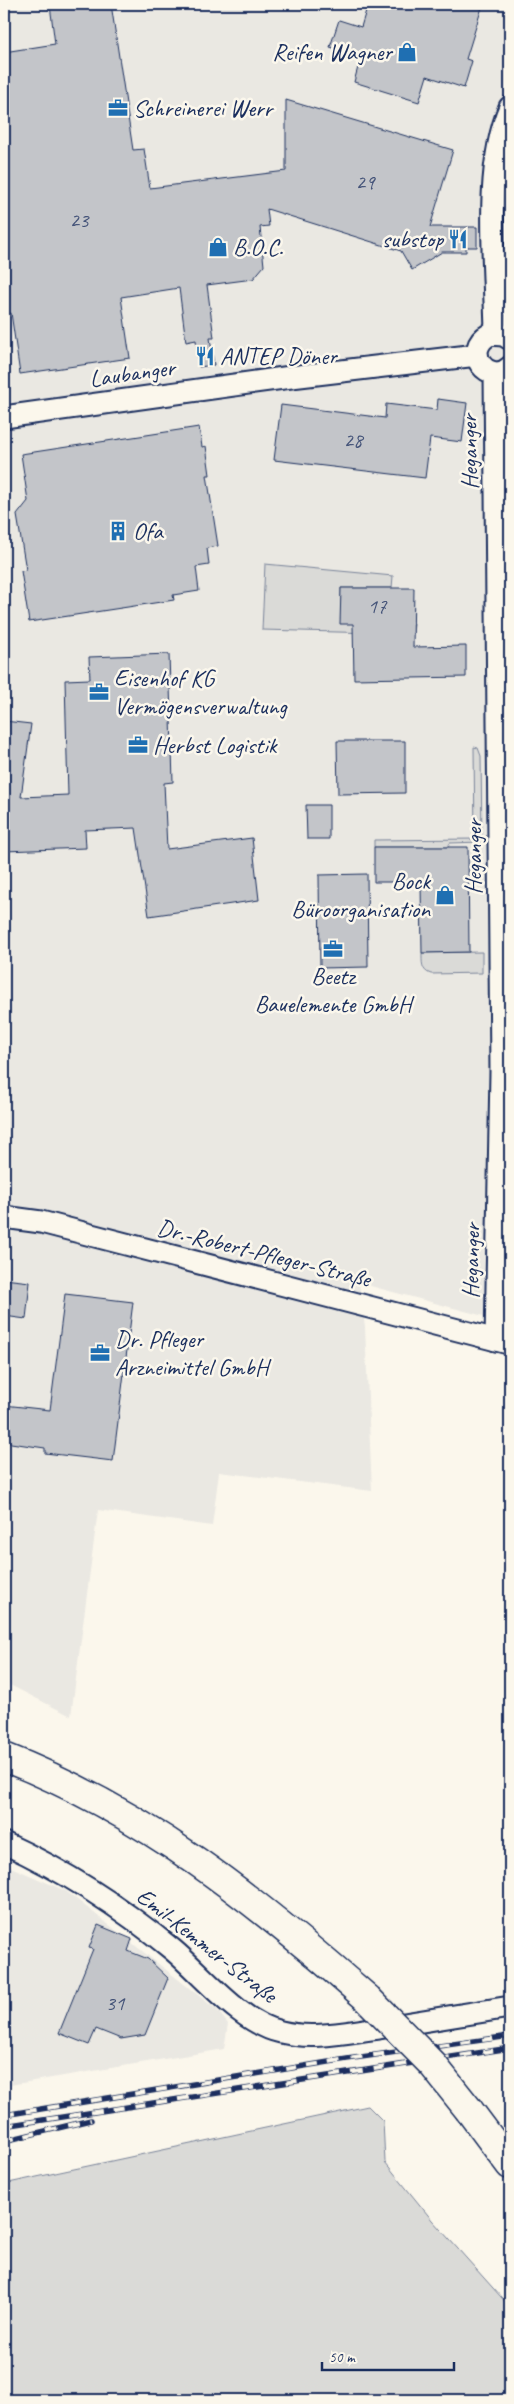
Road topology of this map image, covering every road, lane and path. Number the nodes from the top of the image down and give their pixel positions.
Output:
1 (510, 107) edge
2 (503, 336) edge
3 (477, 355) junction
4 (502, 370) edge
5 (4, 417) edge
6 (4, 1216) edge
7 (503, 1342) edge
8 (4, 1757) edge
9 (4, 1842) edge
10 (510, 2006) edge
11 (510, 2165) edge

1 - 2 street
2 - 3 street
3 - 4 street
3 - 5 street, Laubanger
4 - 7 street, Heganger
6 - 7 street, Dr.-Robert-Pfleger-Straße
8 - 11 main road, bridge
9 - 10 street, Emil-Kemmer-Straße

